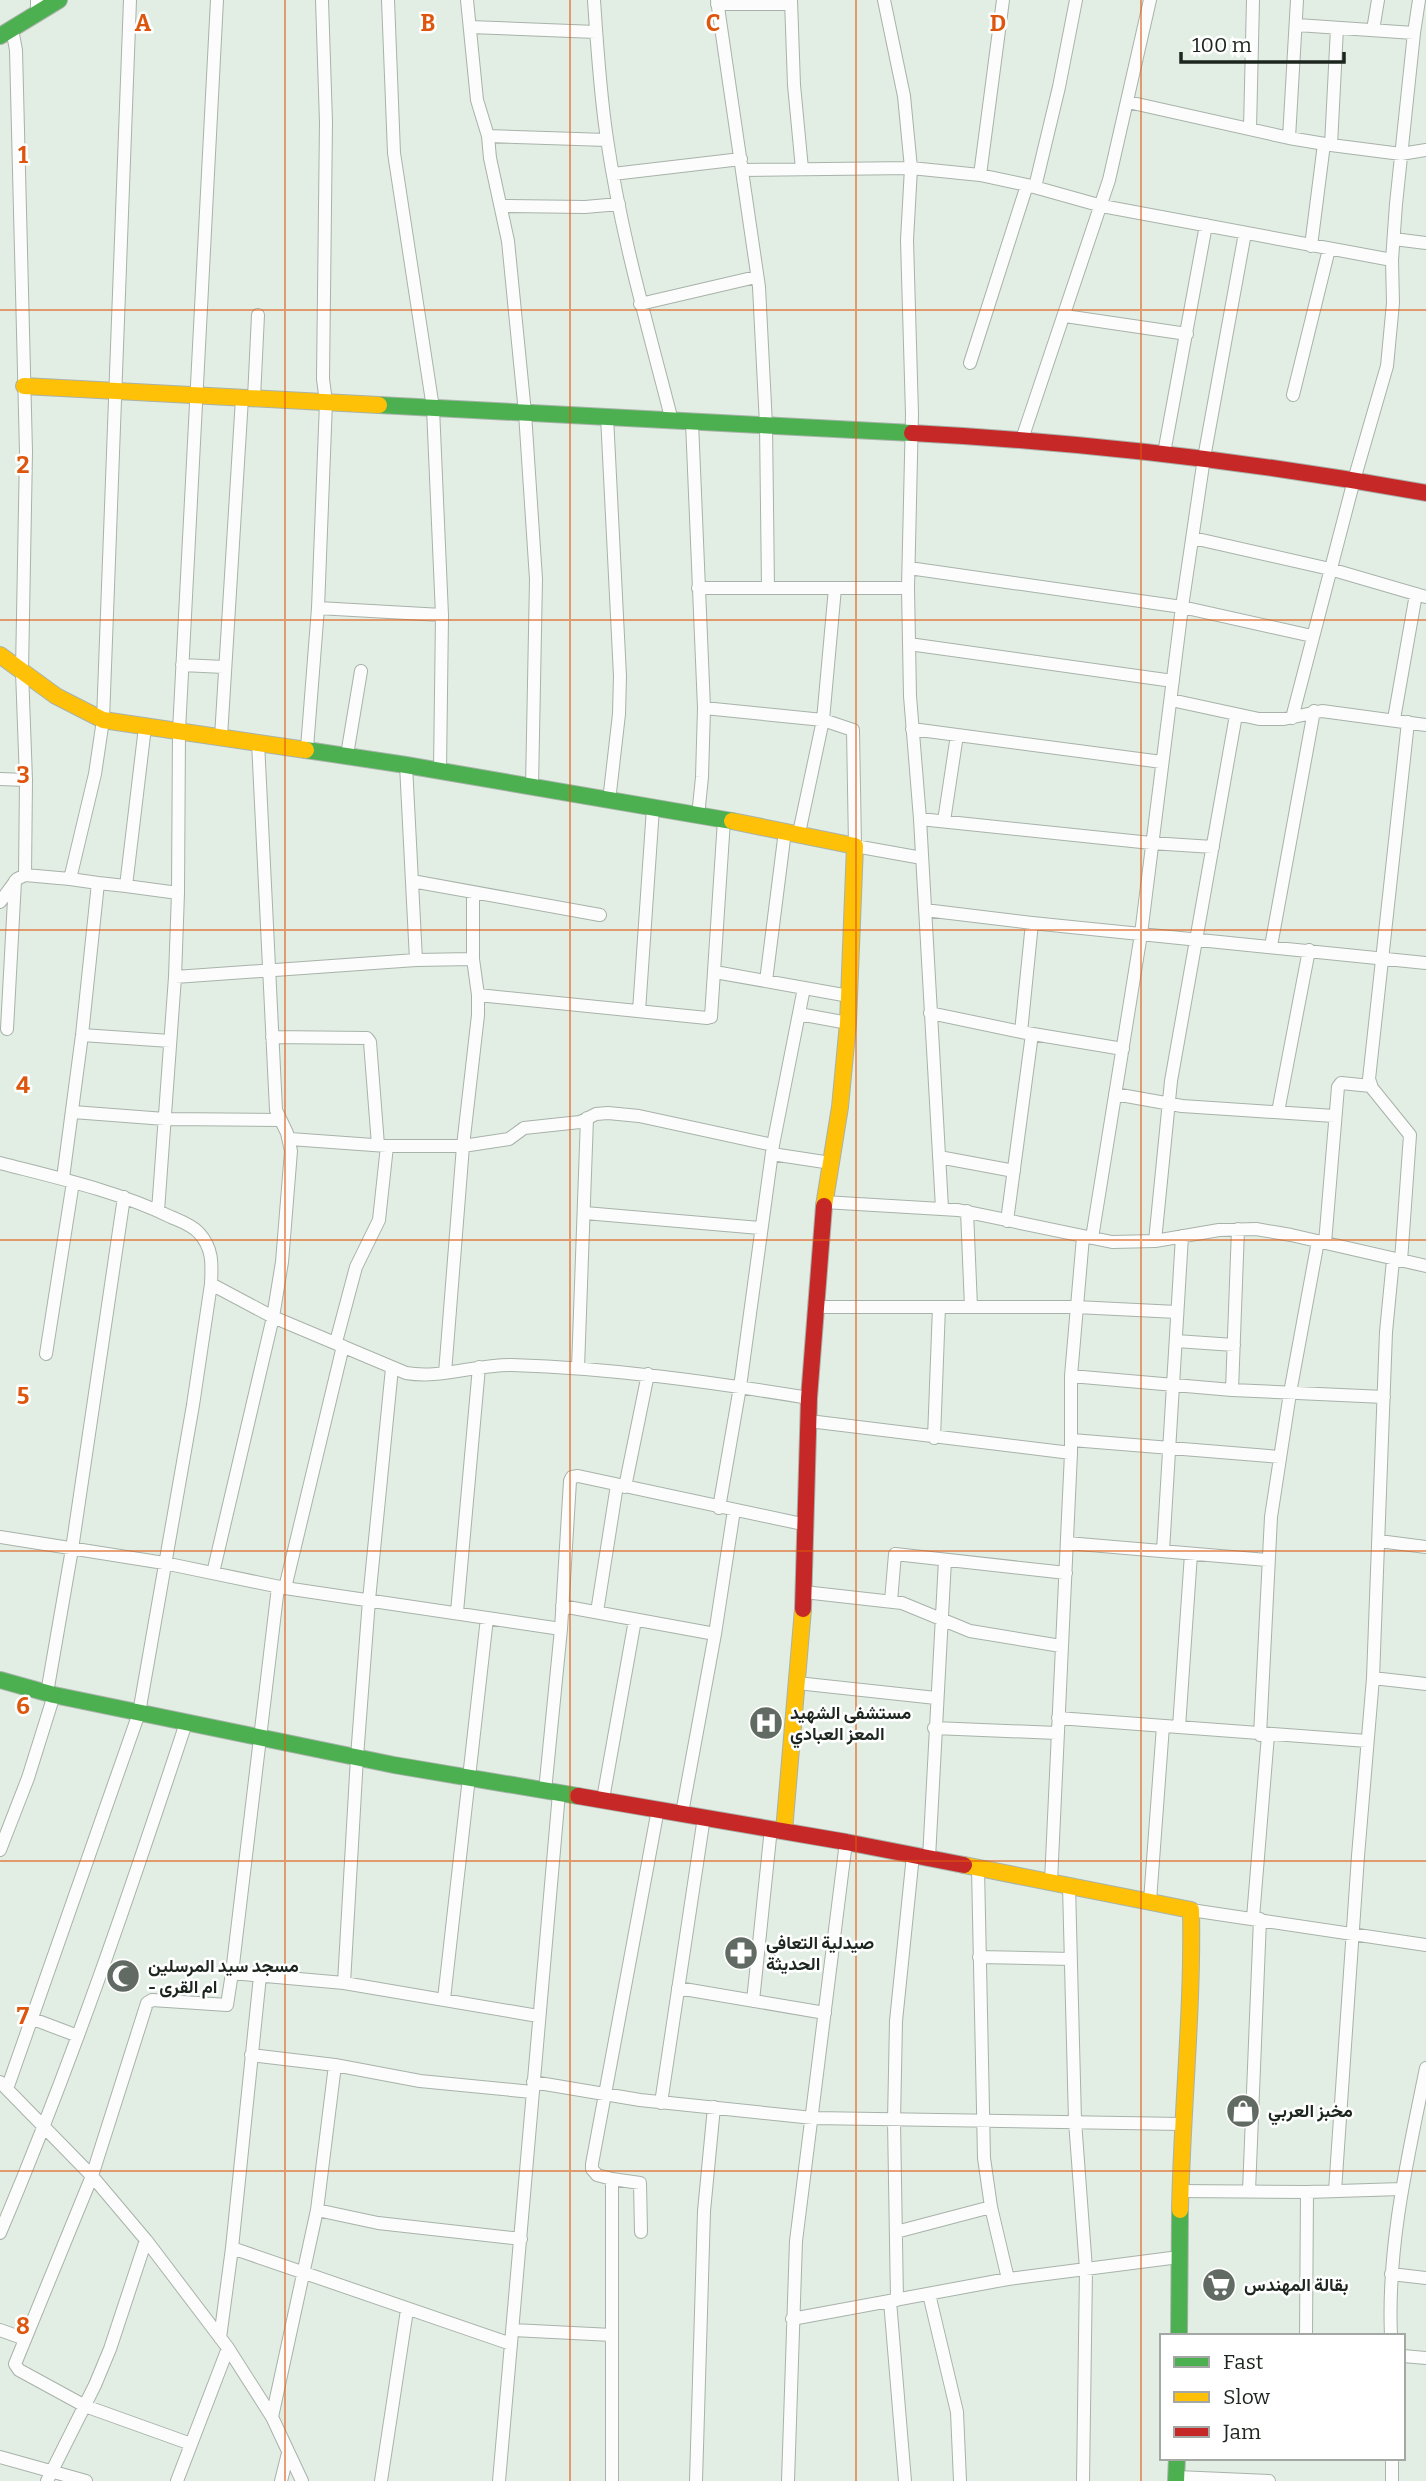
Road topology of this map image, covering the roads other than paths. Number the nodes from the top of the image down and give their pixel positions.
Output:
1 (59, 0) edge
2 (130, 0) edge
3 (217, 0) edge
4 (322, 0) edge
5 (388, 0) edge
6 (467, 0) edge
7 (594, 0) edge
8 (884, 0) edge
9 (1003, 0) edge
10 (1076, 0) edge
11 (1150, 0) edge
12 (1253, 0) edge
13 (1297, 0) edge
14 (1378, 0) edge
15 (1419, 0) edge
16 (717, 2) edge
17 (791, 2) edge
18 (37, 7) edge
19 (1297, 25) junction
20 (470, 27) junction
21 (1337, 28) junction
22 (1373, 30) junction
23 (6, 32) edge
24 (596, 32) junction
25 (1414, 33) junction
26 (1128, 102) junction
27 (1250, 129) junction
28 (488, 136) junction
29 (1289, 138) junction
30 (607, 140) junction
31 (1327, 145) junction
32 (1426, 150) edge
33 (1401, 154) junction
34 (742, 164) junction
35 (911, 168) junction
36 (802, 169) junction
37 (614, 174) junction
38 (980, 175) junction
39 (1031, 186) junction
40 (619, 204) junction
41 (501, 206) junction
42 (1102, 206) junction
43 (1206, 225) junction
44 (1245, 233) junction
45 (1394, 239) junction
46 (1426, 243) edge
47 (1311, 246) junction
48 (1329, 249) junction
49 (1392, 260) junction
50 (756, 277) junction
51 (640, 304) junction
52 (258, 315) dead end
53 (1065, 316) junction
54 (1187, 334) junction
55 (970, 363) dead end
56 (24, 386) junction
57 (116, 391) junction
58 (196, 395) junction
59 (1293, 395) dead end
60 (248, 398) junction
61 (326, 402) junction
62 (433, 408) junction
63 (525, 413) junction
64 (607, 416) junction
65 (673, 421) junction
66 (692, 422) junction
67 (766, 425) junction
68 (912, 435) junction
69 (1023, 439) junction
70 (1164, 453) junction
71 (1204, 458) junction
72 (1354, 480) junction
73 (1426, 493) edge
74 (1193, 538) junction
75 (909, 568) junction
76 (1330, 569) junction
77 (698, 588) junction
78 (768, 588) junction
79 (835, 588) junction
80 (908, 588) junction
81 (1421, 595) edge
82 (1182, 607) junction
83 (318, 608) junction
84 (442, 615) junction
85 (1312, 636) junction
86 (909, 644) junction
87 (0, 655) edge
88 (182, 665) junction
89 (224, 667) junction
90 (22, 671) junction
91 (361, 671) dead end
92 (1173, 681) junction
93 (1171, 700) junction
94 (704, 708) junction
95 (1314, 711) junction
96 (1236, 715) junction
97 (1292, 718) junction
98 (1394, 719) junction
99 (103, 720) junction
100 (822, 720) junction
101 (1408, 722) junction
102 (1426, 725) edge
103 (145, 727) junction
104 (912, 729) junction
105 (179, 731) junction
106 (957, 735) junction
107 (221, 737) junction
108 (258, 742) junction
109 (307, 748) junction
110 (347, 755) junction
111 (1162, 762) junction
112 (405, 765) junction
113 (440, 771) junction
114 (0, 779) edge
115 (26, 780) junction
116 (532, 787) junction
117 (609, 802) junction
118 (653, 808) junction
119 (698, 816) junction
120 (920, 819) junction
121 (724, 820) junction
122 (944, 821) junction
123 (792, 832) junction
124 (1151, 843) junction
125 (855, 846) junction
126 (1213, 847) junction
127 (922, 858) junction
128 (20, 878) junction
129 (70, 879) junction
130 (412, 881) junction
131 (99, 883) junction
132 (126, 886) junction
133 (178, 893) junction
134 (473, 893) junction
135 (0, 902) edge
136 (925, 910) junction
137 (600, 915) dead end
138 (1032, 923) junction
139 (1141, 934) junction
140 (1198, 940) junction
141 (1271, 947) junction
142 (1310, 950) junction
143 (1382, 958) junction
144 (473, 959) junction
145 (416, 960) junction
146 (1426, 963) edge
147 (269, 972) junction
148 (715, 972) junction
149 (175, 977) junction
150 (766, 981) junction
151 (804, 988) junction
152 (478, 995) junction
153 (849, 996) junction
154 (639, 1011) junction
155 (930, 1013) junction
156 (799, 1014) junction
157 (848, 1023) junction
158 (7, 1029) dead end
159 (1026, 1033) junction
160 (82, 1035) junction
161 (272, 1037) junction
162 (170, 1041) junction
163 (1123, 1049) junction
164 (1371, 1086) junction
165 (1115, 1094) junction
166 (1168, 1104) junction
167 (73, 1112) junction
168 (1278, 1112) junction
169 (1334, 1116) junction
170 (587, 1118) junction
171 (165, 1119) junction
172 (280, 1120) junction
173 (290, 1139) junction
174 (382, 1145) junction
175 (463, 1146) junction
176 (772, 1149) junction
177 (939, 1157) junction
178 (0, 1163) edge
179 (831, 1163) junction
180 (1014, 1171) junction
181 (68, 1180) junction
182 (124, 1198) junction
183 (824, 1202) junction
184 (942, 1208) junction
185 (158, 1210) junction
186 (967, 1211) junction
187 (585, 1213) junction
188 (1007, 1221) junction
189 (760, 1228) junction
190 (1238, 1229) junction
191 (1182, 1236) junction
192 (1088, 1237) junction
193 (1154, 1241) junction
194 (1322, 1242) junction
195 (1397, 1260) junction
196 (1426, 1266) edge
197 (211, 1284) junction
198 (814, 1307) junction
199 (939, 1307) junction
200 (971, 1307) junction
201 (1076, 1307) junction
202 (1177, 1312) junction
203 (273, 1317) junction
204 (1176, 1341) junction
205 (339, 1344) junction
206 (1234, 1345) junction
207 (46, 1354) dead end
208 (478, 1367) junction
209 (392, 1368) junction
210 (578, 1368) junction
211 (445, 1373) junction
212 (648, 1374) junction
213 (1071, 1376) junction
214 (1174, 1385) junction
215 (740, 1387) junction
216 (1232, 1390) junction
217 (1290, 1393) junction
218 (1384, 1397) junction
219 (809, 1398) junction
220 (809, 1421) junction
221 (934, 1438) junction
222 (1072, 1446) junction
223 (1170, 1447) junction
224 (1280, 1457) junction
225 (621, 1486) junction
226 (719, 1508) junction
227 (734, 1510) junction
228 (807, 1525) junction
229 (0, 1536) edge
230 (1379, 1541) junction
231 (1067, 1544) junction
232 (1426, 1547) edge
233 (72, 1549) junction
234 (1163, 1551) junction
235 (1191, 1554) junction
236 (945, 1560) junction
237 (1267, 1560) junction
238 (164, 1563) junction
239 (214, 1573) junction
240 (1066, 1573) junction
241 (281, 1587) junction
242 (804, 1592) junction
243 (369, 1600) junction
244 (891, 1601) junction
245 (562, 1606) junction
246 (457, 1612) junction
247 (597, 1612) junction
248 (487, 1618) junction
249 (942, 1619) junction
250 (635, 1620) junction
251 (561, 1629) junction
252 (715, 1634) junction
253 (1061, 1646) junction
254 (1373, 1678) junction
255 (0, 1680) edge
256 (797, 1683) junction
257 (1426, 1684) edge
258 (50, 1694) junction
259 (936, 1698) junction
260 (139, 1713) junction
261 (1058, 1718) junction
262 (186, 1723) junction
263 (1163, 1726) junction
264 (1179, 1727) junction
265 (934, 1728) junction
266 (1057, 1733) junction
267 (1264, 1735) junction
268 (259, 1737) junction
269 (1367, 1741) junction
270 (357, 1757) junction
271 (469, 1779) junction
272 (552, 1792) junction
273 (603, 1799) junction
274 (658, 1809) junction
275 (682, 1813) junction
276 (704, 1816) junction
277 (778, 1830) junction
278 (846, 1842) junction
279 (0, 1850) edge
280 (921, 1856) junction
281 (978, 1868) junction
282 (1051, 1882) junction
283 (1069, 1886) junction
284 (1150, 1901) junction
285 (1191, 1910) junction
286 (1256, 1918) junction
287 (1352, 1933) junction
288 (1426, 1945) edge
289 (979, 1957) junction
290 (1071, 1959) junction
291 (232, 1973) junction
292 (260, 1976) junction
293 (344, 1983) junction
294 (678, 1988) junction
295 (444, 1999) junction
296 (753, 2001) junction
297 (825, 2013) junction
298 (538, 2015) junction
299 (33, 2019) junction
300 (78, 2036) junction
301 (251, 2055) junction
302 (335, 2065) junction
303 (1426, 2068) edge
304 (3, 2086) edge
305 (532, 2087) junction
306 (604, 2095) junction
307 (1423, 2102) edge
308 (661, 2103) junction
309 (714, 2108) junction
310 (813, 2118) junction
311 (982, 2120) junction
312 (894, 2121) junction
313 (1075, 2121) junction
314 (1182, 2124) junction
315 (45, 2129) junction
316 (92, 2176) junction
317 (612, 2179) junction
318 (1401, 2189) junction
319 (1180, 2191) junction
320 (1249, 2191) junction
321 (1335, 2191) junction
322 (1307, 2192) junction
323 (990, 2207) junction
324 (317, 2210) junction
325 (641, 2232) dead end
326 (896, 2232) junction
327 (0, 2233) edge
328 (521, 2239) junction
329 (146, 2240) junction
330 (232, 2248) junction
331 (1179, 2258) junction
332 (1086, 2269) junction
333 (305, 2272) junction
334 (1391, 2274) junction
335 (1426, 2278) edge
336 (1008, 2279) junction
337 (929, 2294) junction
338 (893, 2300) junction
339 (407, 2310) junction
340 (792, 2319) junction
341 (0, 2330) edge
342 (513, 2330) junction
343 (1179, 2334) edge
344 (1306, 2334) edge
345 (1391, 2334) edge
346 (612, 2335) junction
347 (25, 2339) junction
348 (224, 2343) junction
349 (511, 2344) junction
350 (1405, 2356) edge
351 (1426, 2358) edge
352 (85, 2406) junction
353 (272, 2417) junction
354 (191, 2444) junction
355 (288, 2453) junction
356 (0, 2457) edge
357 (1177, 2460) edge
358 (1392, 2460) edge
359 (49, 2477) edge
360 (1177, 2479) edge
361 (86, 2481) edge
362 (177, 2481) edge
363 (281, 2481) edge
364 (302, 2481) edge
365 (381, 2481) edge
366 (499, 2481) edge
367 (611, 2481) edge
368 (696, 2481) edge
369 (788, 2481) edge
370 (905, 2481) edge
371 (960, 2481) edge
372 (1083, 2481) edge
373 (1269, 2481) edge
374 (1392, 2481) edge

1 - 18 street
2 - 57 street
3 - 58 street
4 - 61 street
5 - 62 street
6 - 20 street
7 - 24 street
8 - 35 street
9 - 38 street
10 - 39 street
11 - 26 street
12 - 27 street
13 - 19 street
14 - 22 street
15 - 25 street
16 - 17 street
16 - 34 street
17 - 36 street
18 - 23 street
19 - 21 street
19 - 29 street
20 - 24 street
20 - 28 street
21 - 22 street
21 - 31 street
22 - 25 street
23 - 56 street
24 - 30 street
25 - 33 street
26 - 27 street
26 - 42 street
27 - 29 street
28 - 30 street
28 - 41 street
29 - 31 street
30 - 37 street
31 - 33 street
31 - 47 street
32 - 33 street
33 - 45 street
34 - 36 street
34 - 37 street
34 - 50 street
35 - 36 street
35 - 38 street
35 - 68 street
37 - 40 street
38 - 39 street
39 - 42 street
39 - 55 street
40 - 41 street
40 - 51 street
41 - 63 street
42 - 43 street
42 - 53 street
43 - 44 street
43 - 54 street
44 - 47 street
44 - 71 street
45 - 46 street
45 - 49 street
47 - 48 street
48 - 49 street
48 - 59 street
49 - 72 street
50 - 51 street
50 - 67 street
51 - 65 street
52 - 60 street
53 - 54 street
53 - 69 street
54 - 70 street
56 - 57 street
56 - 90 street
57 - 58 street
57 - 99 street
58 - 60 street
58 - 88 street
60 - 61 street
60 - 89 street
61 - 62 street
61 - 83 street
62 - 63 street
62 - 84 street
63 - 64 street
63 - 116 street
64 - 65 street
64 - 117 street
65 - 66 street
66 - 67 street
66 - 77 street
67 - 68 street
67 - 78 street
68 - 69 street
68 - 75 street
69 - 70 street
70 - 71 street
71 - 72 street
71 - 74 street
72 - 73 street
72 - 76 street
74 - 76 street
74 - 82 street
75 - 80 street
75 - 82 street
76 - 81 street
76 - 85 street
77 - 78 street
77 - 94 street
78 - 79 street
79 - 80 street
79 - 100 street
80 - 86 street
81 - 98 street
82 - 85 street
82 - 92 street
83 - 84 street
83 - 109 street
84 - 113 street
85 - 97 street
86 - 92 street
86 - 104 street
87 - 90 street
88 - 89 street
88 - 105 street
89 - 107 street
90 - 99 street
90 - 115 street
91 - 110 street
92 - 93 street
93 - 96 street
93 - 111 street
94 - 100 street
94 - 119 street
95 - 97 street
95 - 98 street
95 - 141 street
96 - 97 street
96 - 126 street
98 - 101 street
99 - 103 street
99 - 129 street
100 - 123 street
100 - 125 street
101 - 102 street
101 - 143 street
103 - 105 street
103 - 132 street
104 - 106 street
104 - 120 street
105 - 107 street
105 - 133 street
106 - 111 street
106 - 122 street
107 - 108 street
108 - 109 street
108 - 147 street
109 - 110 street
110 - 112 street
111 - 124 street
112 - 113 street
112 - 130 street
113 - 116 street
114 - 115 street
115 - 128 street
116 - 117 street
117 - 118 street
118 - 119 street
118 - 154 street
119 - 121 street
120 - 122 street
120 - 127 street
121 - 123 street
121 - 148 street
122 - 124 street
123 - 125 street
123 - 150 street
124 - 126 street
124 - 139 street
125 - 127 street
125 - 153 street
126 - 140 street
127 - 136 street
128 - 129 street
128 - 135 street
128 - 158 street
129 - 131 street
130 - 134 street
130 - 145 street
131 - 132 street
131 - 160 street
132 - 133 street
133 - 149 street
134 - 137 street
134 - 144 street
136 - 138 street
136 - 155 street
138 - 139 street
138 - 159 street
139 - 140 street
139 - 163 street
140 - 141 street
140 - 166 street
141 - 142 street
142 - 143 street
142 - 168 street
143 - 146 street
143 - 164 street
144 - 145 street
144 - 152 street
145 - 147 street
147 - 149 street
147 - 161 street
148 - 150 street
148 - 154 street
149 - 162 street
150 - 151 street
151 - 153 street
151 - 156 street
152 - 154 street
152 - 175 street
153 - 157 street
155 - 159 street
155 - 177 street
156 - 157 street
156 - 176 street
157 - 179 street
159 - 163 street
159 - 180 street
160 - 162 street
160 - 167 street
161 - 172 street
161 - 174 street
162 - 171 street
163 - 165 street
164 - 169 street
164 - 195 street
165 - 166 street
165 - 192 street
166 - 168 street
166 - 193 street
167 - 171 street
167 - 181 street
168 - 169 street
169 - 194 street
170 - 175 street
170 - 176 street
170 - 187 street
171 - 172 street
171 - 185 street
172 - 173 street
173 - 174 street
173 - 203 street
174 - 175 street
174 - 205 street
175 - 211 street
176 - 179 street
176 - 189 street
177 - 180 street
177 - 184 street
178 - 181 street
179 - 183 street
180 - 188 street
181 - 182 street
181 - 207 street
182 - 185 street
182 - 233 street
183 - 184 street
183 - 198 street
184 - 186 street
185 - 197 street
186 - 188 street
186 - 200 street
187 - 189 street
187 - 210 street
188 - 192 street
189 - 215 street
190 - 191 street
190 - 194 street
190 - 206 street
191 - 193 street
191 - 202 street
192 - 193 street
192 - 201 street
194 - 195 street
194 - 217 street
195 - 196 street
195 - 218 street
197 - 203 street
197 - 238 street
198 - 199 street
198 - 219 street
199 - 200 street
199 - 221 street
200 - 201 street
201 - 202 street
201 - 213 street
202 - 204 street
203 - 205 street
203 - 239 street
204 - 206 street
204 - 214 street
205 - 209 street
205 - 241 street
206 - 216 street
208 - 210 street
208 - 211 street
208 - 246 street
209 - 211 street
209 - 243 street
210 - 212 street
212 - 215 street
212 - 225 street
213 - 214 street
213 - 222 street
214 - 216 street
214 - 223 street
215 - 219 street
215 - 226 street
216 - 217 street
217 - 218 street
217 - 224 street
218 - 230 street
219 - 220 street
220 - 221 street
220 - 228 street
221 - 222 street
222 - 223 street
222 - 231 street
223 - 224 street
223 - 234 street
224 - 237 street
225 - 226 street
225 - 245 street
225 - 247 street
226 - 227 street
227 - 228 street
227 - 252 street
228 - 242 street
229 - 233 street
230 - 232 street
230 - 254 street
231 - 234 street
231 - 240 street
233 - 238 street
233 - 258 street
234 - 235 street
235 - 237 street
235 - 264 street
236 - 240 street
236 - 244 street
236 - 249 street
237 - 267 street
238 - 239 street
238 - 260 street
239 - 241 street
240 - 253 street
241 - 243 street
241 - 268 street
242 - 244 street
242 - 256 street
243 - 246 street
243 - 270 street
244 - 249 street
245 - 247 street
245 - 251 street
246 - 248 street
247 - 250 street
248 - 251 street
248 - 271 street
249 - 253 street
249 - 259 street
250 - 252 street
250 - 273 street
251 - 272 street
252 - 275 street
253 - 261 street
254 - 257 street
254 - 269 street
255 - 258 street
256 - 259 street
256 - 277 street
258 - 260 street
258 - 279 street
259 - 265 street
260 - 262 street
260 - 299 street
261 - 263 street
261 - 266 street
262 - 268 street
262 - 300 street
263 - 264 street
263 - 284 street
264 - 267 street
265 - 266 street
265 - 280 street
266 - 282 street
267 - 269 street
267 - 286 street
268 - 270 street
268 - 291 street
269 - 287 street
270 - 271 street
270 - 293 street
271 - 272 street
271 - 295 street
272 - 273 street
272 - 298 street
273 - 274 street
274 - 275 street
274 - 306 street
275 - 276 street
276 - 277 street
276 - 294 street
277 - 278 street
277 - 296 street
278 - 280 street
278 - 297 street
280 - 281 street
280 - 312 street
281 - 282 street
281 - 289 street
282 - 283 street
283 - 284 street
283 - 290 street
284 - 285 street
285 - 286 street
285 - 314 street
286 - 287 street
286 - 320 street
287 - 288 street
287 - 321 street
289 - 290 street
289 - 311 street
290 - 313 street
291 - 292 street
291 - 316 street
292 - 293 street
292 - 301 street
293 - 295 street
294 - 296 street
294 - 308 street
295 - 298 street
296 - 297 street
297 - 310 street
298 - 305 street
299 - 300 street
299 - 304 street
300 - 315 street
301 - 302 street
301 - 330 street
302 - 305 street
302 - 324 street
303 - 307 street
304 - 315 street
305 - 306 street
305 - 328 street
306 - 308 street
306 - 317 street
307 - 318 street
308 - 309 street
309 - 310 street
309 - 368 street
310 - 312 street
310 - 340 street
311 - 312 street
311 - 313 street
311 - 323 street
312 - 326 street
313 - 314 street
313 - 332 street
314 - 319 street
315 - 316 street
315 - 327 street
316 - 329 street
316 - 347 street
317 - 325 street
317 - 346 street
318 - 321 street
318 - 334 street
319 - 320 street
319 - 331 street
320 - 322 street
321 - 322 street
322 - 344 street
323 - 326 street
323 - 336 street
324 - 328 street
324 - 333 street
326 - 338 street
328 - 342 street
329 - 348 street
329 - 352 street
330 - 333 street
330 - 348 street
331 - 332 street
331 - 343 street
332 - 336 street
332 - 372 street
333 - 339 street
333 - 353 street
334 - 335 street
334 - 345 street
336 - 337 street
337 - 338 street
337 - 371 street
338 - 340 street
338 - 370 street
339 - 349 street
339 - 365 street
340 - 369 street
341 - 347 street
342 - 346 street
342 - 349 street
346 - 367 street
347 - 352 street
348 - 353 street
348 - 354 street
349 - 366 street
350 - 351 street
352 - 354 street
352 - 359 street
353 - 355 street
354 - 362 street
355 - 363 street
355 - 364 street
356 - 359 street
357 - 360 street
358 - 374 street
359 - 361 street
360 - 373 street

